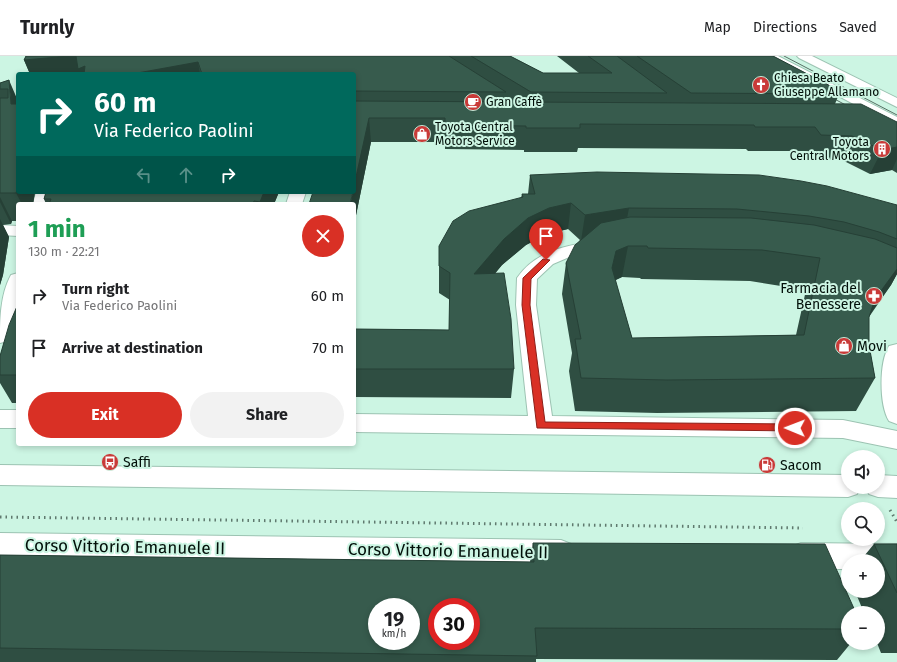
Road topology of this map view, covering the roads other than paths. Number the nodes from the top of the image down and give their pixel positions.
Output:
1 (769, 56) edge
2 (803, 56) edge
3 (897, 103) edge
4 (865, 122) edge
5 (897, 122) edge
6 (0, 230) edge
7 (16, 231) edge
8 (616, 242) edge
9 (16, 285) edge
10 (0, 336) edge
11 (897, 351) edge
12 (897, 414) edge
13 (0, 419) edge
14 (16, 419) edge
15 (356, 423) edge
16 (541, 426) junction
17 (897, 440) edge
18 (0, 475) edge
19 (841, 486) edge
20 (885, 486) edge
21 (897, 487) edge
22 (0, 545) edge
23 (587, 553) edge
24 (778, 556) edge
25 (897, 557) edge

1 - 5 street
2 - 3 street
4 - 5 street
6 - 7 street
8 - 16 street
9 - 10 street
11 - 12 street
13 - 14 street
15 - 16 street
16 - 17 street
18 - 19 street
20 - 21 street
22 - 23 street, Corso Vittorio Emanuele II
24 - 25 street

